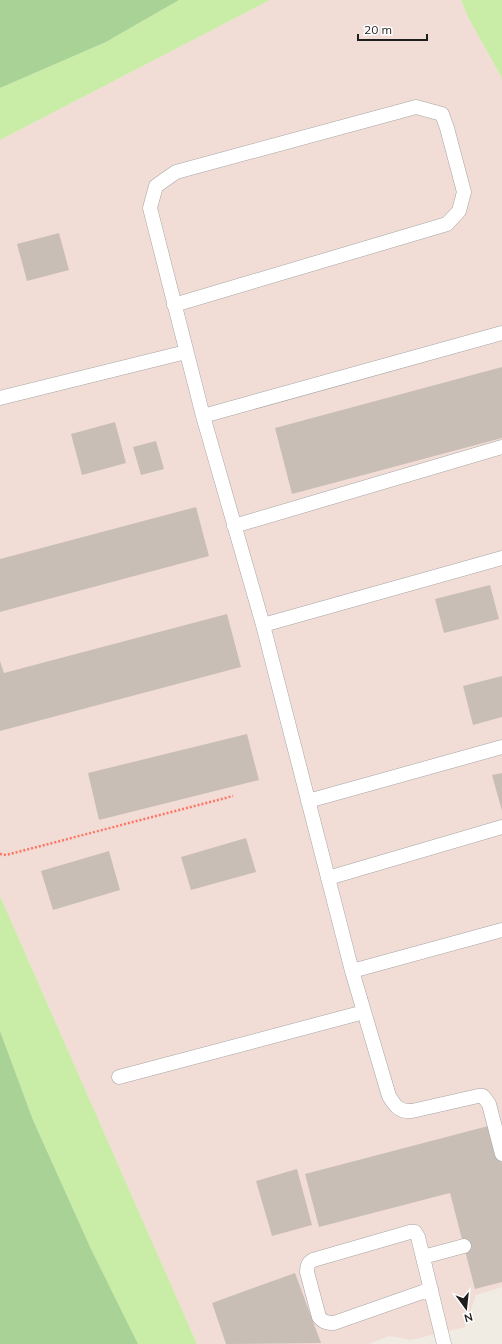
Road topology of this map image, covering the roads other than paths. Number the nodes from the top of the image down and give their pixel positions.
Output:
1 (174, 305) junction
2 (502, 333) edge
3 (186, 352) junction
4 (0, 398) edge
5 (203, 416) junction
6 (502, 447) edge
7 (234, 526) junction
8 (502, 558) edge
9 (263, 625) junction
10 (502, 747) edge
11 (308, 801) junction
12 (502, 827) edge
13 (328, 878) junction
14 (502, 930) edge
15 (352, 971) junction
16 (364, 1012) junction
17 (119, 1077) dead end
18 (502, 1154) edge
19 (464, 1246) dead end
20 (423, 1257) junction
21 (432, 1289) junction
22 (444, 1344) edge

1 - 1 lane
1 - 3 lane
2 - 5 lane
3 - 4 lane
3 - 5 lane
5 - 7 lane
6 - 7 lane
7 - 9 lane
8 - 9 lane
9 - 11 lane
10 - 11 lane
11 - 13 lane
12 - 13 lane
13 - 15 lane
14 - 15 lane
15 - 16 lane
16 - 17 lane
16 - 18 lane
19 - 20 lane
20 - 21 lane
20 - 21 lane
21 - 22 lane

